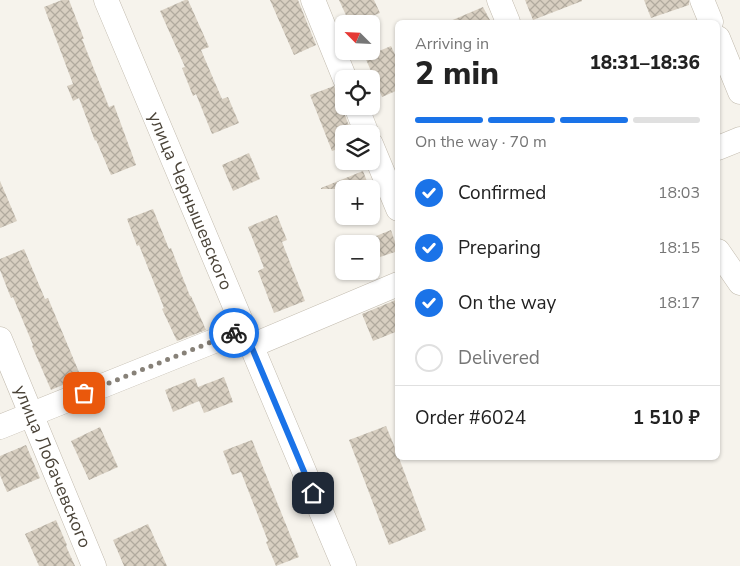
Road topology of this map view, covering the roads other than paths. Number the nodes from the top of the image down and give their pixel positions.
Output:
1 (106, 0) edge
2 (313, 0) edge
3 (499, 0) edge
4 (702, 0) edge
5 (507, 20) edge
6 (710, 20) edge
7 (720, 43) edge
8 (341, 70) edge
9 (740, 92) edge
10 (740, 139) edge
11 (720, 147) edge
12 (380, 166) edge
13 (395, 202) edge
14 (720, 254) edge
15 (740, 283) edge
16 (395, 285) edge
17 (248, 338) junction
18 (0, 339) edge
19 (31, 414) junction
20 (0, 427) edge
21 (94, 566) edge
22 (344, 566) edge

1 - 17 street, улица Чернышевского
2 - 8 street
3 - 5 street
4 - 6 street
7 - 9 street
10 - 11 street
12 - 13 street
14 - 15 street
16 - 17 street
17 - 19 street
17 - 22 street, улица Чернышевского
18 - 19 street, улица Лобачевского
19 - 20 street
19 - 21 street, улица Лобачевского

